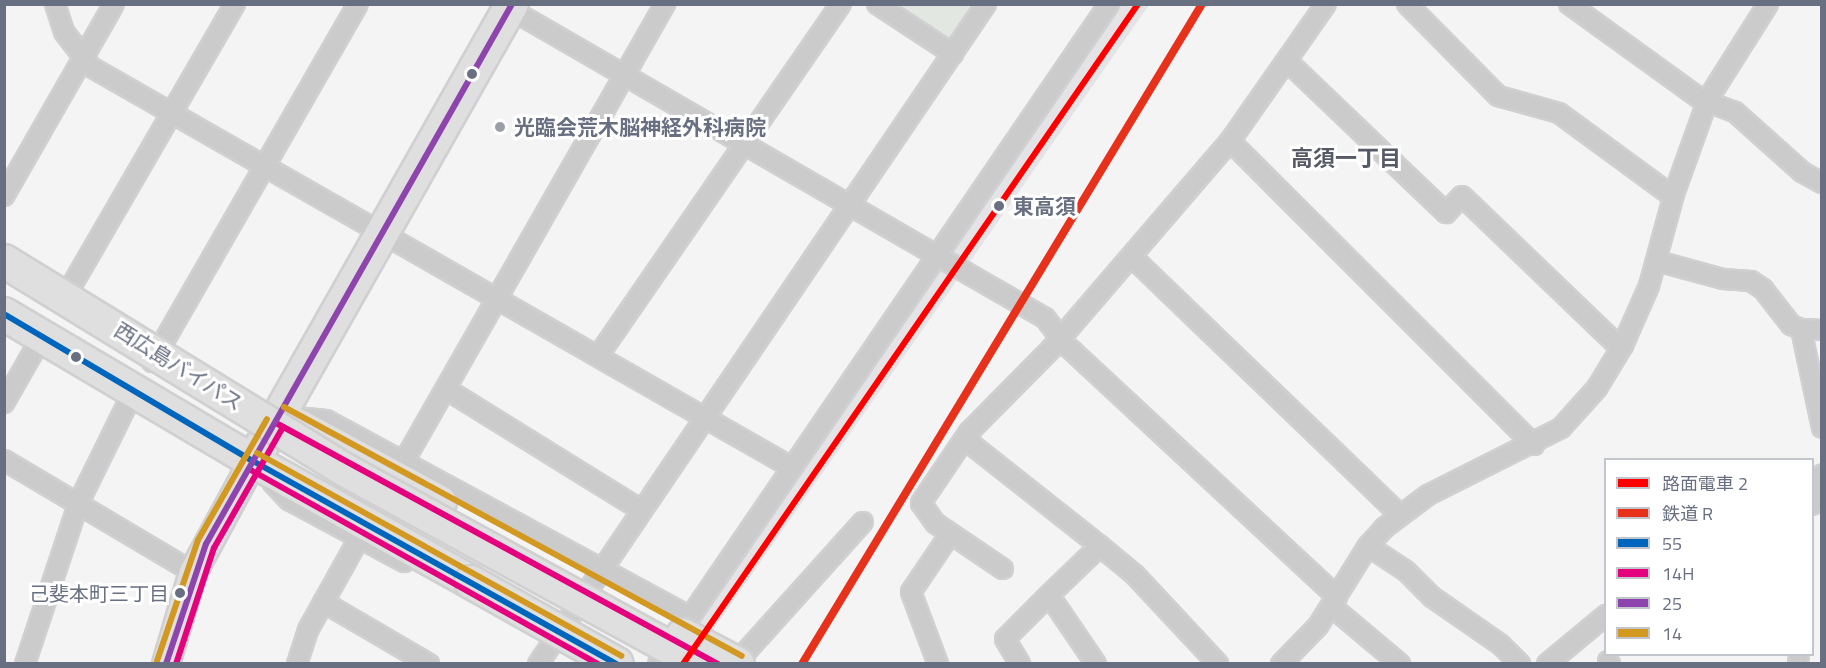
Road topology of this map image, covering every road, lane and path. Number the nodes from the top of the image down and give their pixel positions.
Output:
1 (55, 4) edge
2 (114, 4) edge
3 (235, 4) edge
4 (358, 4) edge
5 (665, 4) edge
6 (841, 4) edge
7 (877, 4) edge
8 (986, 4) edge
9 (1326, 4) edge
10 (1407, 4) edge
11 (1569, 4) edge
12 (1768, 4) edge
13 (508, 6) edge
14 (1106, 6) edge
15 (953, 54) junction
16 (83, 60) junction
17 (1288, 62) junction
18 (624, 76) junction
19 (1708, 99) junction
20 (173, 114) junction
21 (1230, 141) junction
22 (745, 144) junction
23 (266, 166) junction
24 (1821, 183) edge
25 (1674, 194) junction
26 (4, 196) edge
27 (849, 204) junction
28 (383, 232) junction
29 (937, 254) junction
30 (1132, 257) junction
31 (4, 261) edge
32 (1657, 261) junction
33 (4, 280) edge
34 (497, 298) junction
35 (4, 314) edge
36 (51, 322) junction
37 (1801, 329) junction
38 (1821, 330) edge
39 (1061, 337) junction
40 (1623, 345) junction
41 (598, 356) junction
42 (142, 377) junction
43 (446, 389) junction
44 (4, 403) edge
45 (280, 415) junction
46 (705, 416) junction
47 (1821, 428) edge
48 (969, 432) junction
49 (1534, 445) junction
50 (4, 459) edge
51 (253, 461) junction
52 (403, 463) junction
53 (791, 467) junction
54 (1821, 476) edge
55 (1814, 499) edge
56 (79, 502) junction
57 (641, 510) junction
58 (1400, 515) junction
59 (863, 522) dead end
60 (950, 534) junction
61 (358, 540) junction
62 (1100, 546) junction
63 (1368, 546) junction
64 (1003, 569) dead end
65 (194, 572) junction
66 (600, 572) junction
67 (1049, 595) junction
68 (323, 602) junction
69 (1334, 602) junction
70 (689, 616) junction
71 (1604, 616) edge
72 (550, 643) junction
73 (420, 661) edge
74 (25, 663) edge
75 (166, 663) edge
76 (297, 663) edge
77 (538, 663) edge
78 (586, 663) edge
79 (617, 663) edge
80 (658, 663) edge
81 (700, 663) edge
82 (737, 663) edge
83 (938, 663) edge
84 (1020, 663) edge
85 (1096, 663) edge
86 (1218, 663) edge
87 (1281, 663) edge
88 (1400, 663) edge
89 (1520, 663) edge
90 (1547, 663) edge

1 - 16 street
2 - 16 street
3 - 20 street
4 - 23 street
5 - 18 street
6 - 22 street
7 - 15 street
8 - 15 street
9 - 17 street
10 - 25 street
11 - 19 street
12 - 19 street
13 - 18 street
13 - 28 highway
14 - 29 street
15 - 27 street
16 - 20 street
16 - 26 street
17 - 21 street
17 - 40 street
18 - 22 street
18 - 34 street
19 - 24 street
19 - 25 street
20 - 23 street
20 - 36 street
21 - 30 street
21 - 49 street
22 - 27 street
22 - 41 street
23 - 28 street
23 - 42 street
25 - 32 street
27 - 29 street
27 - 46 street
28 - 34 street
28 - 45 highway
29 - 39 street
29 - 53 street
30 - 39 street
30 - 58 street
31 - 81 highway, 西広島バイパス, bridge
32 - 37 street
32 - 40 street
33 - 36 highway
33 - 80 highway, 西広島バイパス
34 - 41 street
34 - 43 street
35 - 36 highway
36 - 42 highway
36 - 44 street
37 - 38 street
37 - 47 street
39 - 48 street
39 - 69 street
40 - 49 street
41 - 46 street
42 - 45 highway
42 - 51 highway
42 - 56 street
43 - 52 street
43 - 57 street
45 - 51 highway
45 - 52 street
45 - 82 highway, bridge
46 - 53 street
46 - 57 street
48 - 60 street
48 - 62 street
49 - 58 street
50 - 56 street
51 - 61 street
51 - 65 street
51 - 79 highway, bridge
52 - 66 street
53 - 70 street
54 - 55 street
56 - 65 street
56 - 74 street
57 - 66 street
58 - 63 street
59 - 82 street
60 - 64 street
60 - 83 street
61 - 68 street
61 - 72 street
62 - 67 street
62 - 86 street
63 - 69 street
63 - 89 street
65 - 75 street
66 - 70 street
66 - 72 street
67 - 84 street
67 - 85 street
68 - 73 street
68 - 76 street
69 - 87 street
69 - 88 street
70 - 80 street
71 - 90 street
72 - 77 street
72 - 78 street

